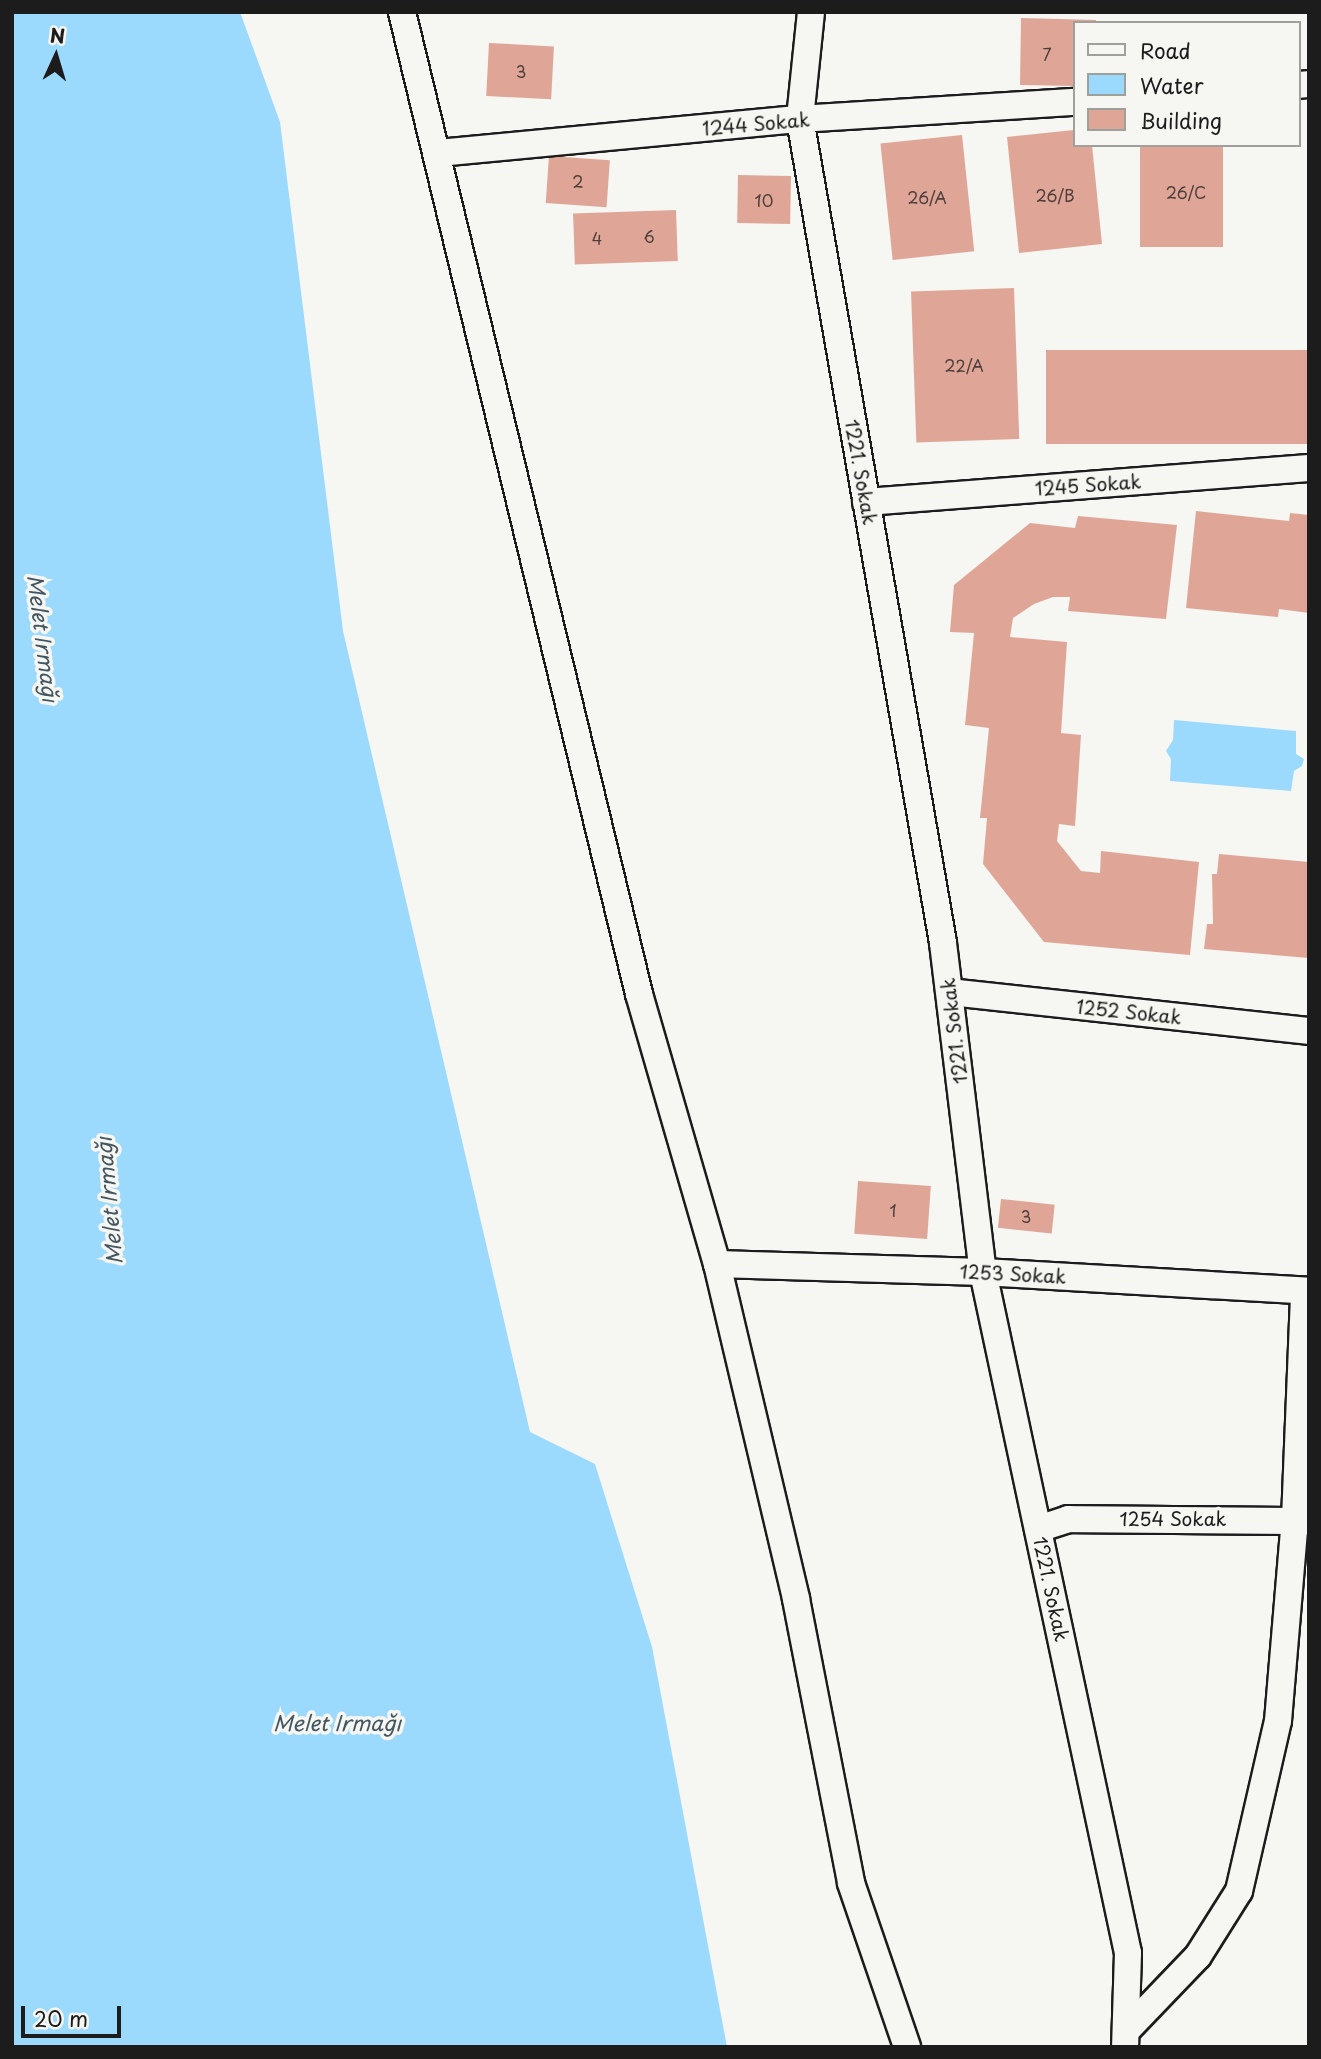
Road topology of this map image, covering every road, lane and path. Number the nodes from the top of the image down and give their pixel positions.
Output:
1 (402, 12) edge
2 (811, 12) edge
3 (1072, 102) edge
4 (800, 119) junction
5 (438, 152) junction
6 (1309, 467) edge
7 (866, 502) junction
8 (950, 992) junction
9 (1309, 1031) edge
10 (717, 1264) junction
11 (984, 1272) junction
12 (1306, 1291) edge
13 (1302, 1520) edge
14 (1038, 1530) junction
15 (1126, 2039) edge
16 (906, 2047) edge

1 - 5 street
2 - 4 street, 1221. Sokak
3 - 4 street, 1244 Sokak
4 - 5 street, 1244 Sokak
4 - 7 street, 1221. Sokak
5 - 10 street
6 - 7 street, 1245 Sokak
7 - 8 street, 1221. Sokak
8 - 9 street, 1252 Sokak
8 - 11 street, 1221. Sokak
10 - 11 street, 1253 Sokak
10 - 16 street
11 - 12 street, 1253 Sokak
11 - 14 street, 1221. Sokak
12 - 13 street
13 - 14 street, 1254 Sokak
13 - 15 street
14 - 15 street, 1221. Sokak

